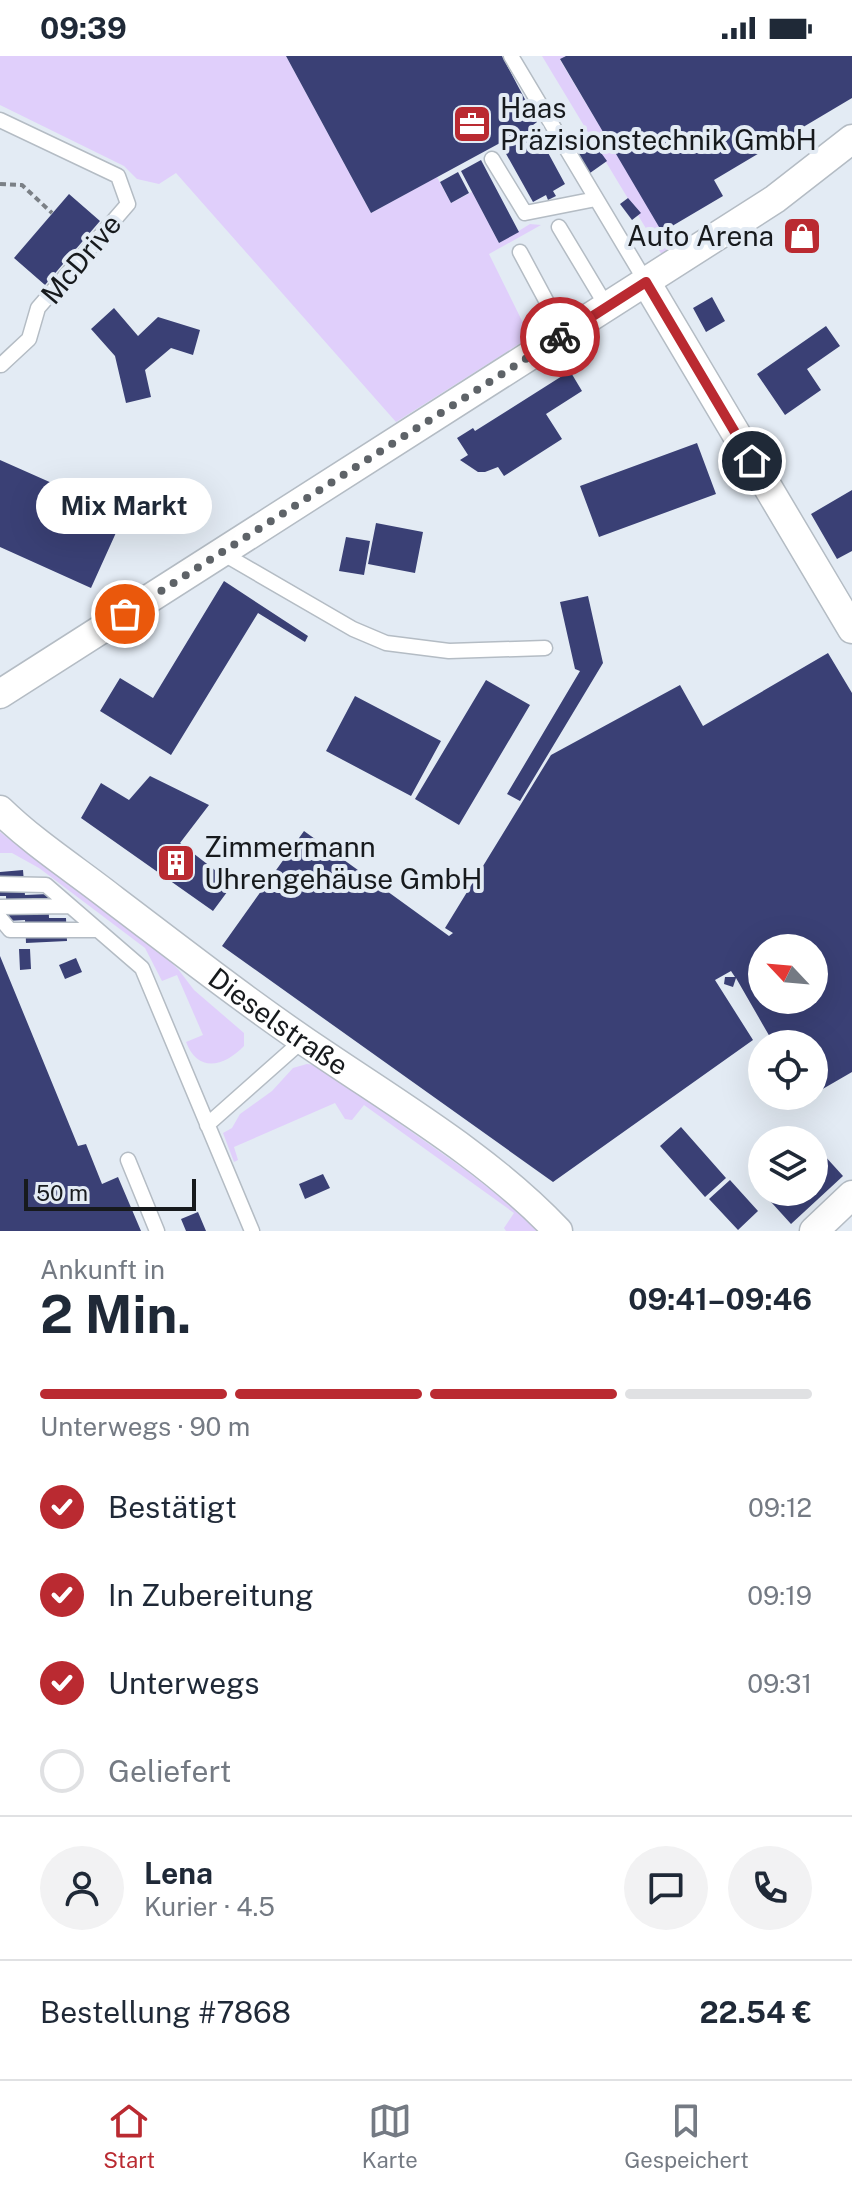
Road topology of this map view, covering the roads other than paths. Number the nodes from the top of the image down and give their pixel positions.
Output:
1 (511, 56) edge
2 (0, 120) edge
3 (852, 139) edge
4 (492, 159) dead end
5 (596, 199) junction
6 (559, 227) dead end
7 (520, 252) dead end
8 (646, 282) junction
9 (607, 307) junction
10 (564, 334) junction
11 (1, 365) edge
12 (222, 553) junction
13 (852, 629) edge
14 (545, 648) dead end
15 (0, 694) edge
16 (0, 810) edge
17 (0, 884) edge
18 (70, 906) junction
19 (0, 907) edge
20 (0, 918) edge
21 (98, 930) junction
22 (303, 1040) junction
23 (207, 1125) junction
24 (128, 1160) dead end
25 (852, 1195) edge
26 (157, 1231) edge
27 (252, 1231) edge
28 (558, 1231) edge
29 (814, 1231) edge

1 - 5 lane
2 - 11 lane, McDrive
3 - 8 street
4 - 5 lane
5 - 8 lane
6 - 9 lane
7 - 10 lane
8 - 9 street
8 - 13 street
9 - 10 street
10 - 12 street
12 - 14 lane
12 - 15 street
16 - 22 street, Dieselstraße
17 - 18 lane
18 - 19 lane
18 - 21 lane
20 - 21 lane
21 - 23 lane
22 - 23 lane
22 - 28 street, Dieselstraße
23 - 27 lane
24 - 26 lane
25 - 29 street

